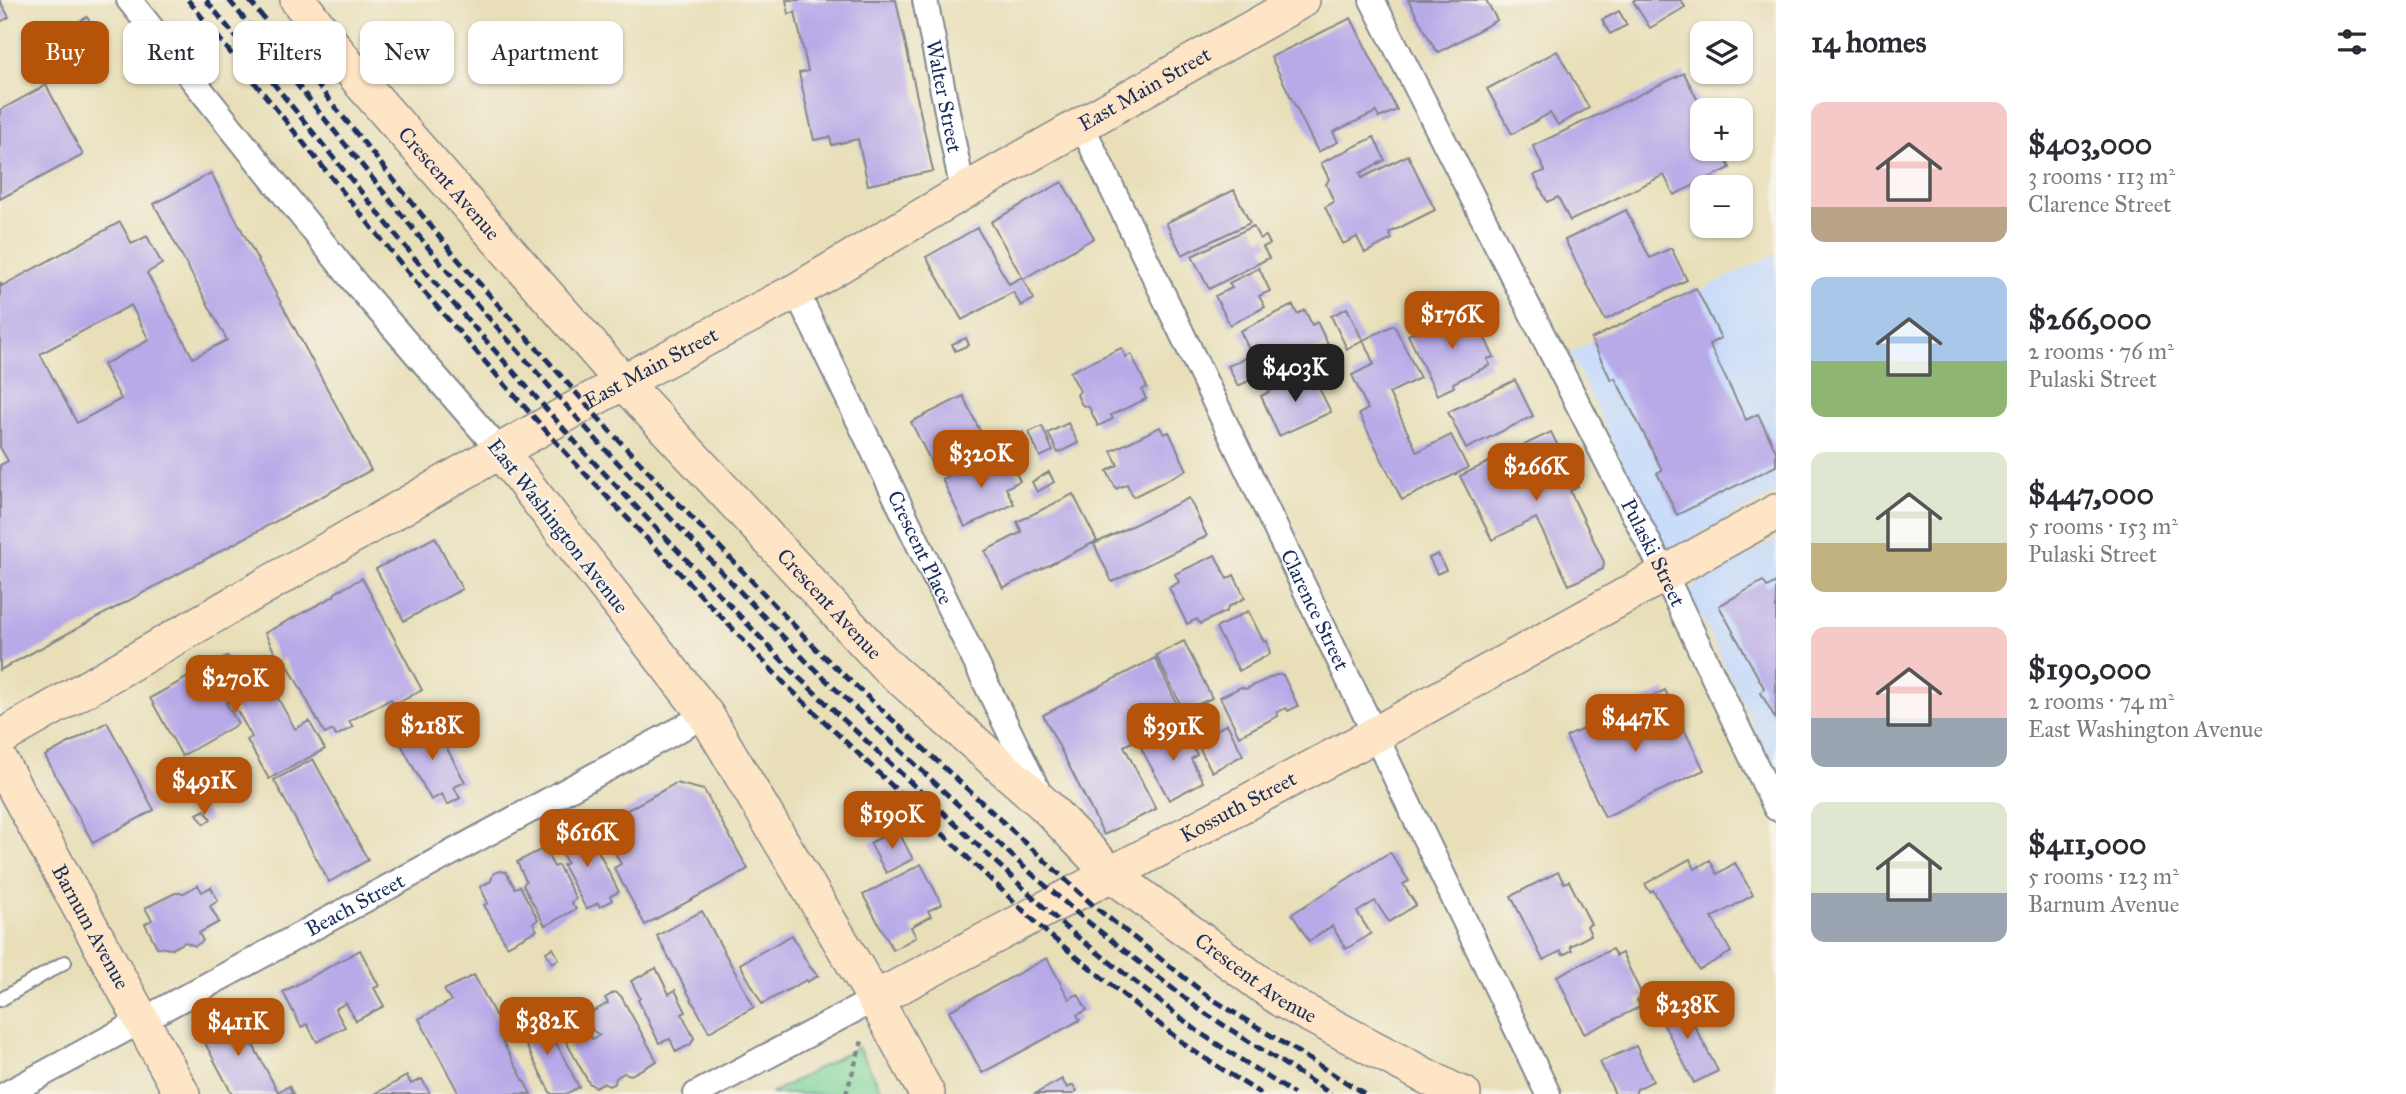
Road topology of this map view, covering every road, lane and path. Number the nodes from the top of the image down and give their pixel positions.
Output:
1 (129, 0) edge
2 (298, 0) edge
3 (925, 0) edge
4 (1302, 0) edge
5 (1373, 0) edge
6 (1082, 126) junction
7 (963, 192) junction
8 (796, 291) junction
9 (624, 382) junction
10 (500, 451) junction
11 (1776, 512) edge
12 (1664, 573) junction
13 (706, 715) junction
14 (1376, 734) junction
15 (0, 738) edge
16 (0, 761) edge
17 (1045, 805) junction
18 (1776, 808) edge
19 (1111, 874) junction
20 (65, 962) dead end
21 (0, 1000) edge
22 (862, 1006) junction
23 (142, 1021) junction
24 (4, 1089) edge
25 (182, 1094) edge
26 (696, 1094) edge
27 (846, 1094) edge
28 (927, 1094) edge
29 (1463, 1094) edge
30 (1548, 1094) edge

1 - 10 street, East Washington Avenue
2 - 9 main road, Crescent Avenue
3 - 7 street, Walter Street
4 - 6 main road, East Main Street
5 - 12 street, Pulaski Street
6 - 7 main road, East Main Street
6 - 14 street, Clarence Street
7 - 8 main road, East Main Street
8 - 9 main road, East Main Street
8 - 17 street, Crescent Place
9 - 10 main road, East Main Street
9 - 17 main road, Crescent Avenue
10 - 13 main road, East Washington Avenue
10 - 15 main road, East Main Street
11 - 12 main road, Kossuth Street
12 - 14 main road, Kossuth Street
12 - 18 street, Pulaski Street
13 - 22 main road, East Washington Avenue
13 - 23 street, Beach Street
14 - 19 main road, Kossuth Street
14 - 30 street, Clarence Street
16 - 23 main road, Barnum Avenue
17 - 19 main road, Crescent Avenue
19 - 22 main road, Kossuth Street
19 - 29 main road, Crescent Avenue
20 - 21 lane
22 - 26 street, Kossuth Street
22 - 27 path
22 - 28 main road, East Washington Avenue
23 - 24 street, Beach Street
23 - 25 main road, Barnum Avenue

